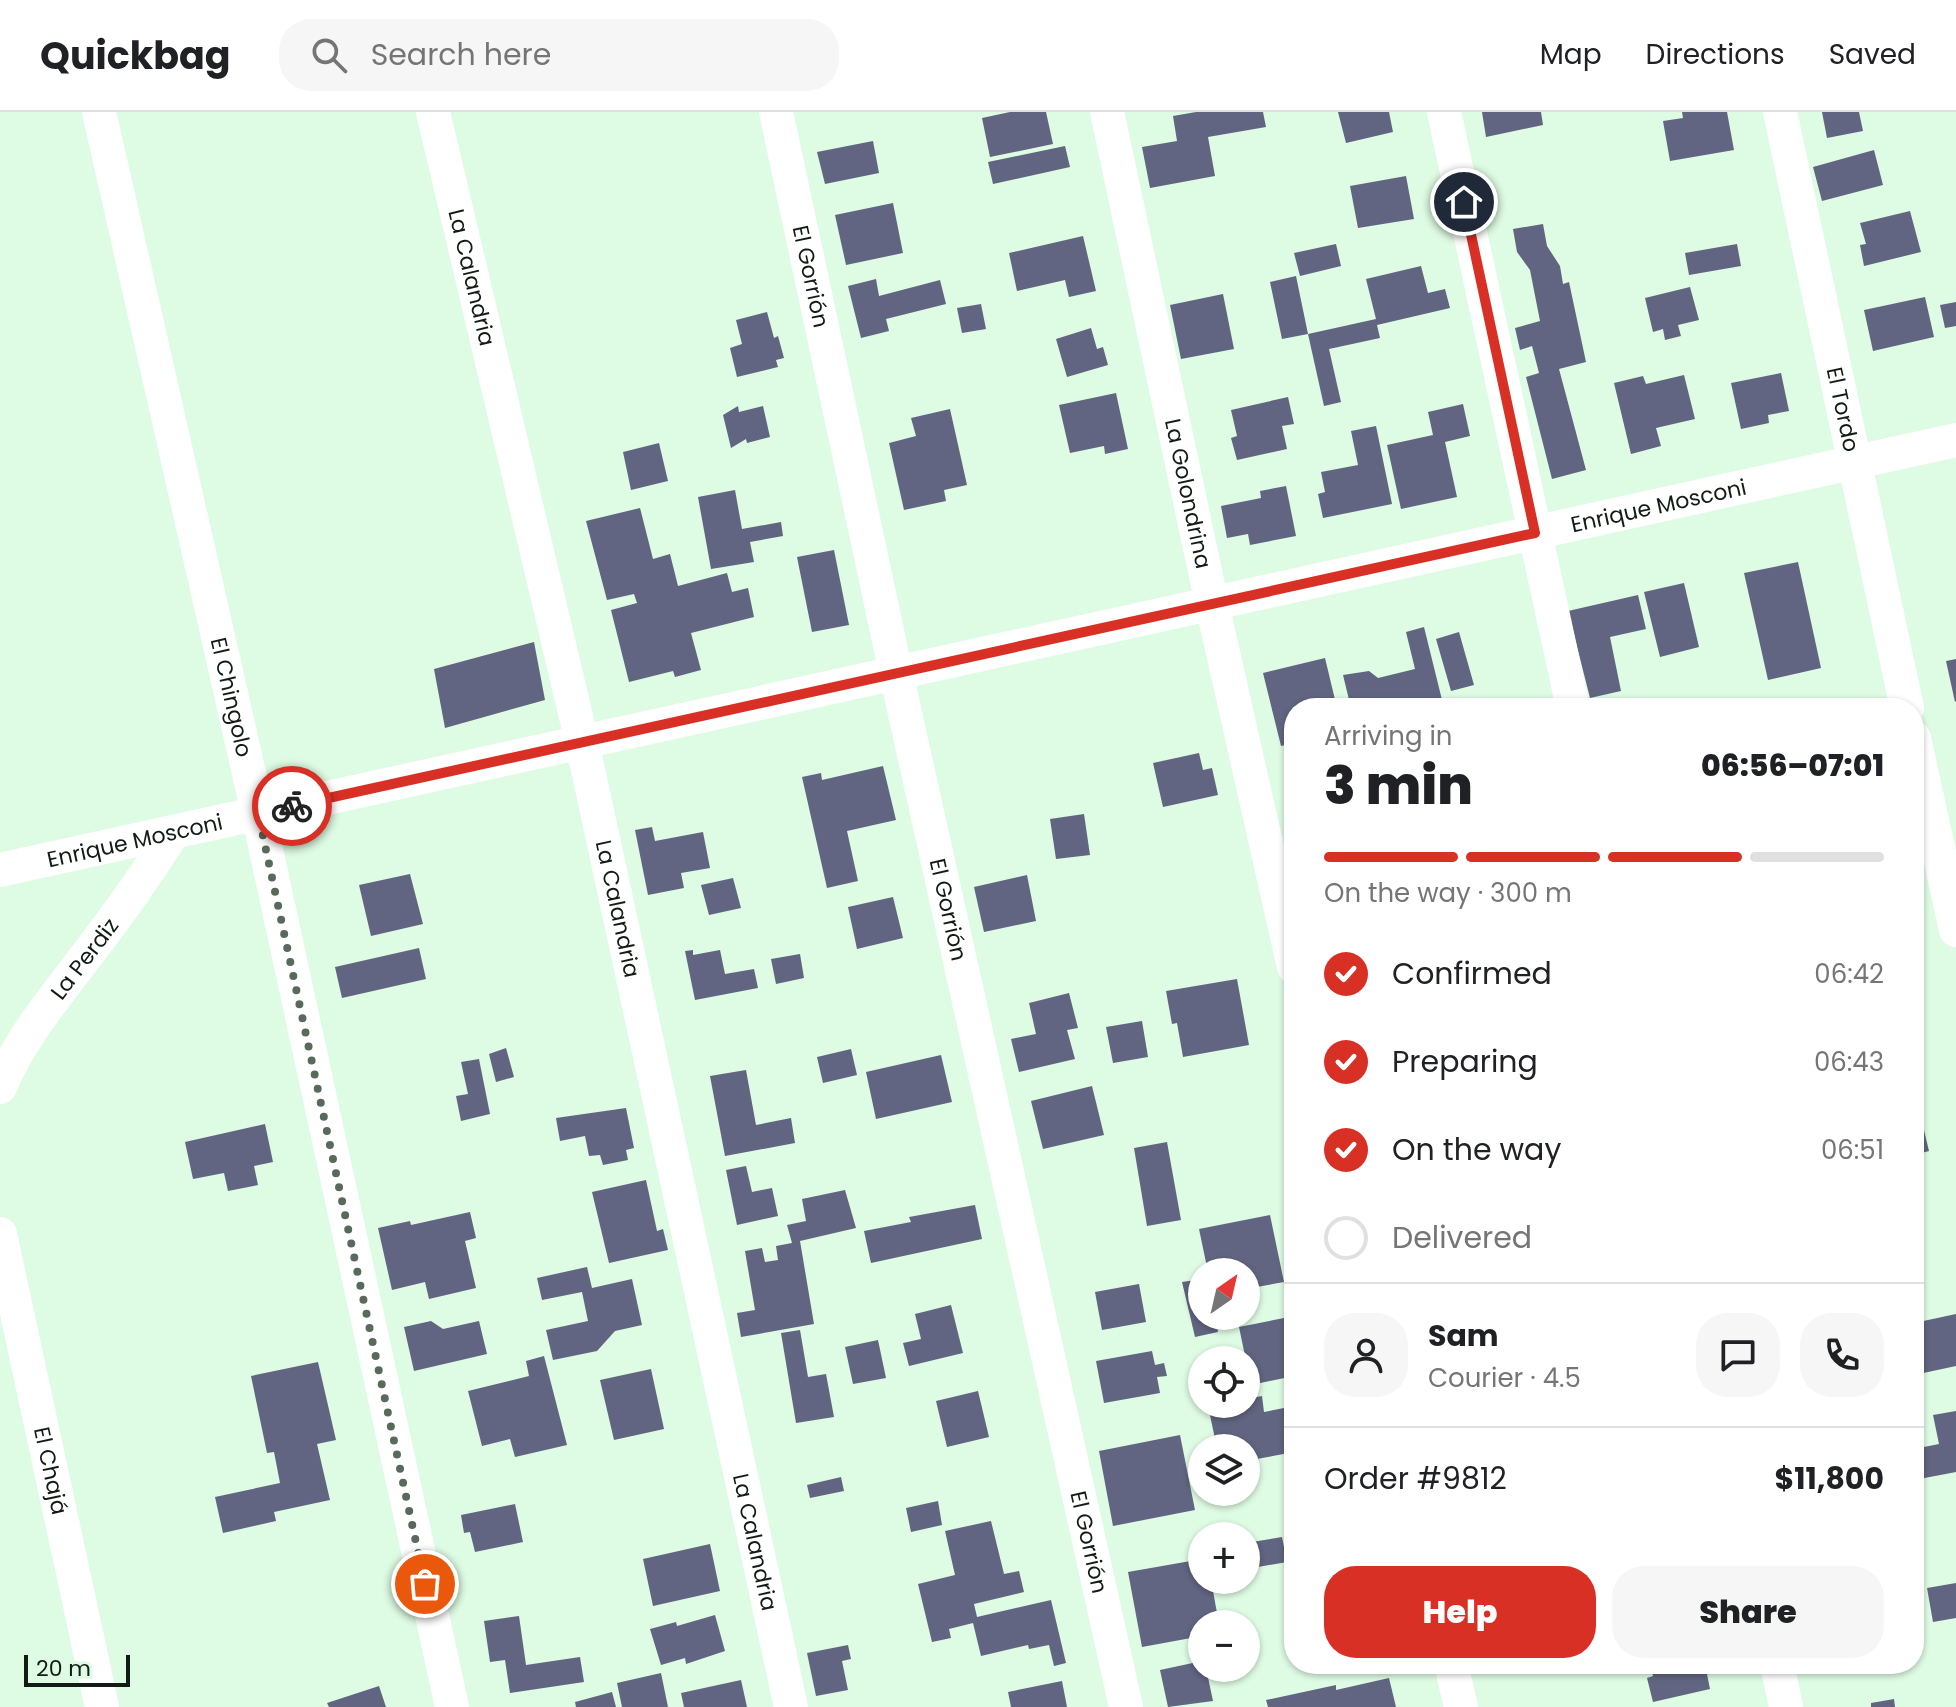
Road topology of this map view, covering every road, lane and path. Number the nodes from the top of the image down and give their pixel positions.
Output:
1 (99, 112) edge
2 (433, 112) edge
3 (776, 112) edge
4 (1107, 112) edge
5 (1444, 112) edge
6 (1780, 112) edge
7 (1956, 440) edge
8 (1853, 463) junction
9 (1535, 533) junction
10 (1212, 604) junction
11 (896, 673) junction
12 (1571, 698) edge
13 (1905, 698) edge
14 (582, 742) junction
15 (1924, 784) edge
16 (258, 813) junction
17 (173, 832) junction
18 (0, 870) edge
19 (1284, 923) edge
20 (1956, 930) edge
21 (0, 1087) edge
22 (0, 1234) edge
23 (1453, 1674) edge
24 (1779, 1674) edge
25 (102, 1707) edge
26 (452, 1707) edge
27 (791, 1707) edge
28 (1126, 1707) edge
29 (1461, 1707) edge
30 (1786, 1707) edge

1 - 16 street, El Chingolo
2 - 14 street, La Calandria
3 - 11 street, El Gorrión
4 - 10 street, La Golondrina
5 - 9 street
6 - 8 street, El Tordo
7 - 8 street, Enrique Mosconi
8 - 9 street, Enrique Mosconi
8 - 13 street, El Tordo
9 - 10 street, Enrique Mosconi
9 - 12 street
10 - 11 street, Enrique Mosconi
10 - 19 street, La Golondrina
11 - 14 street, Enrique Mosconi
11 - 28 street, El Gorrión
14 - 16 street, Enrique Mosconi
14 - 27 street, La Calandria
15 - 20 street
16 - 17 street, Enrique Mosconi
16 - 26 street, El Chingolo
17 - 18 street, Enrique Mosconi
17 - 21 street, La Perdiz
22 - 25 street, El Chajá
23 - 29 street
24 - 30 street

